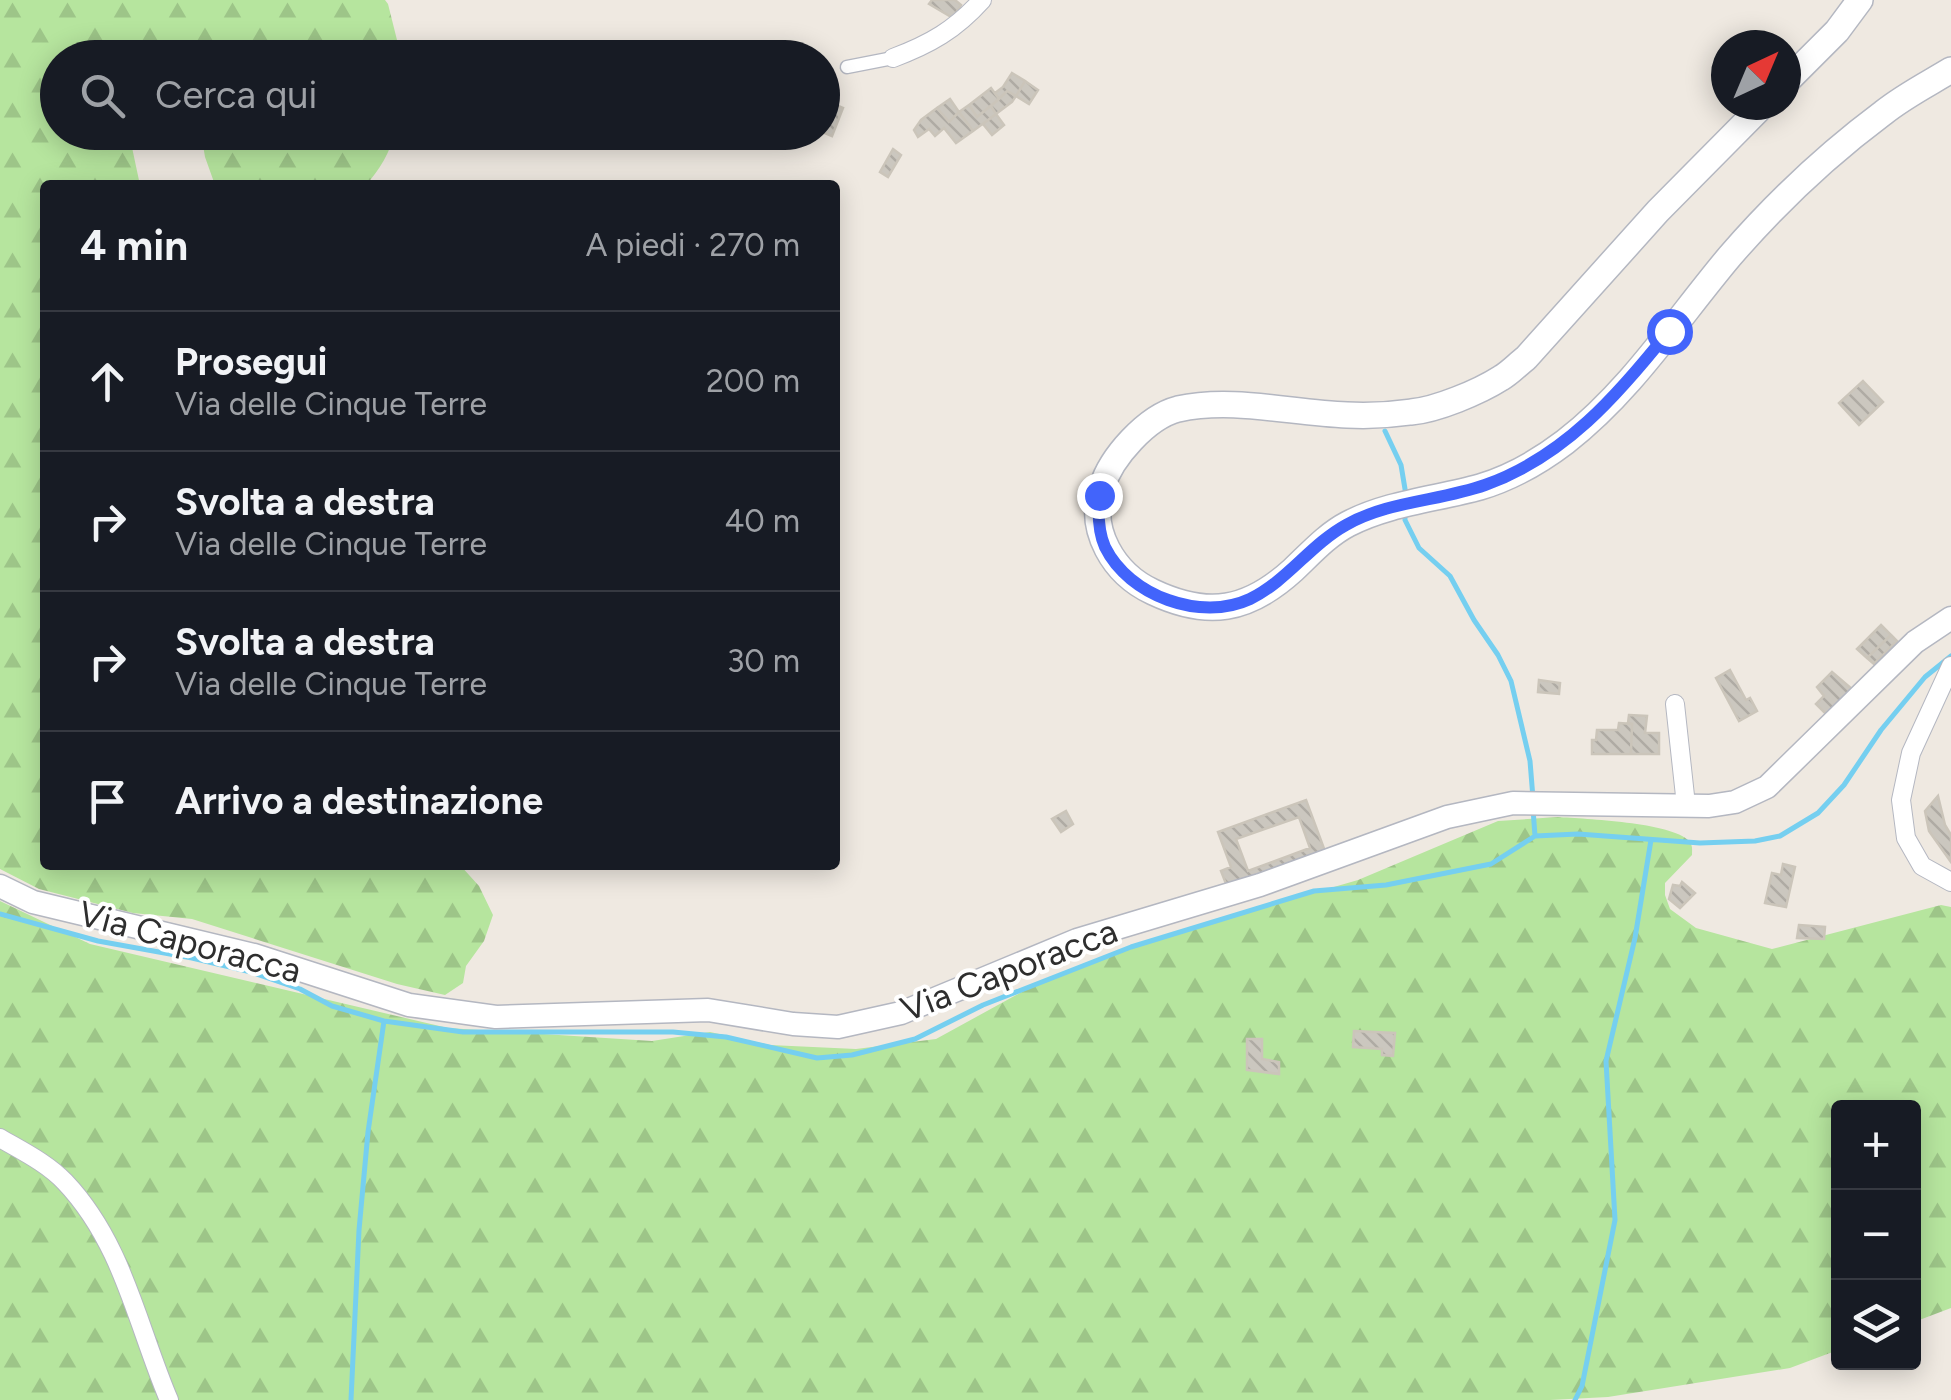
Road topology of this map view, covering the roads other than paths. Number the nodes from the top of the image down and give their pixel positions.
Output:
1 (982, 0) edge
2 (1860, 0) edge
3 (893, 58) joint
4 (846, 67) dead end
5 (1801, 67) edge
6 (1951, 70) edge
7 (1748, 120) edge
8 (1951, 618) edge
9 (1951, 666) edge
10 (1675, 704) dead end
11 (1686, 806) junction
12 (1951, 882) edge
13 (0, 886) edge
14 (0, 1138) edge
15 (169, 1400) edge

1 - 3 street
2 - 5 main road
3 - 4 street
6 - 7 main road
8 - 11 street, Via Caporacca
9 - 12 street
10 - 11 street
11 - 13 street, Via Caporacca
14 - 15 street

